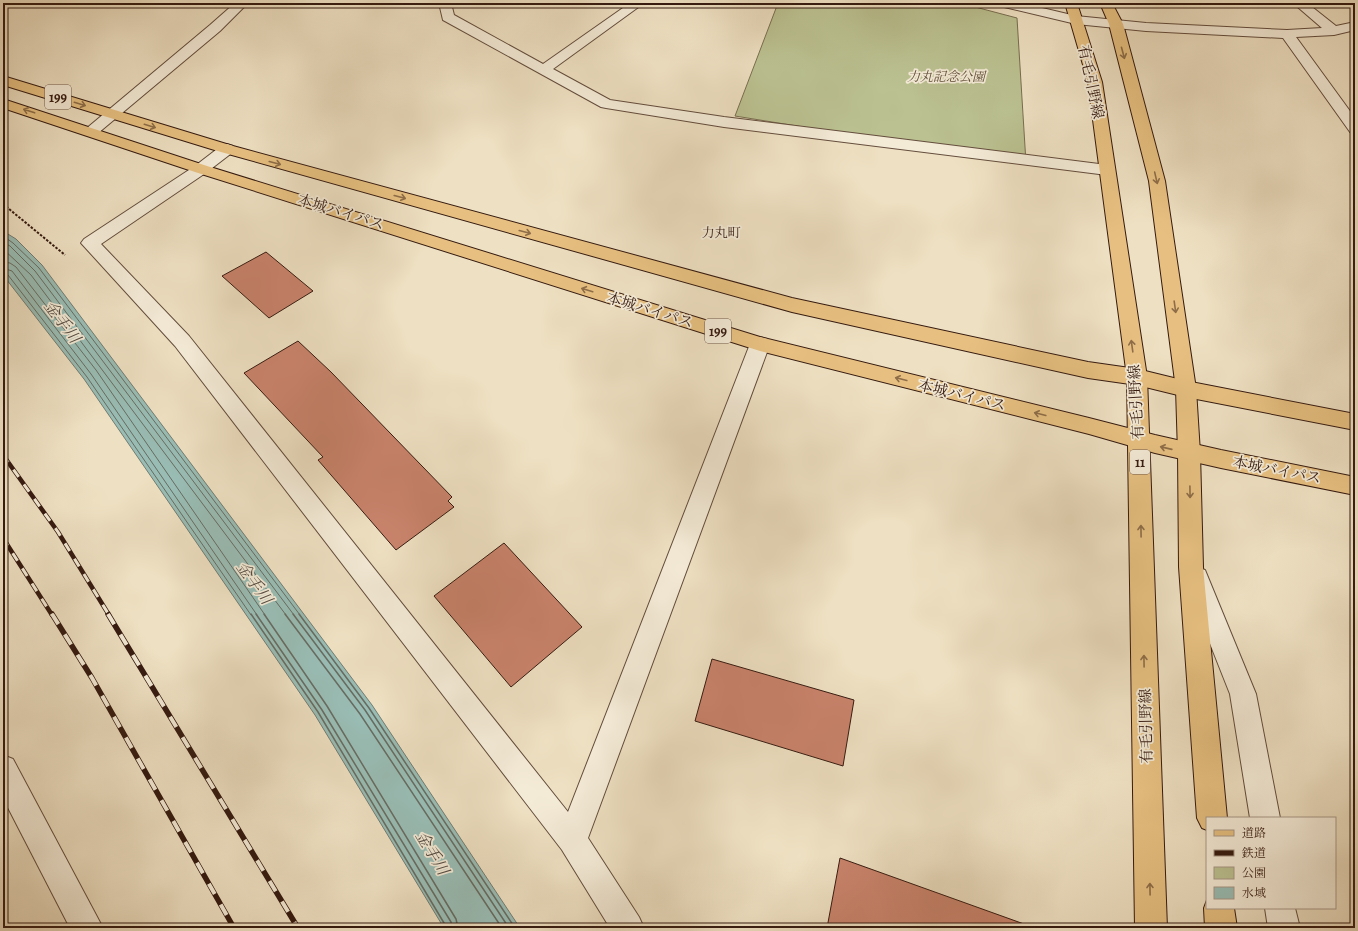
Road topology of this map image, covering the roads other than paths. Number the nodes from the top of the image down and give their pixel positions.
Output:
1 (242, 3) edge
2 (445, 3) edge
3 (638, 3) edge
4 (1004, 3) edge
5 (1106, 3) edge
6 (1299, 3) edge
7 (1074, 11) edge
8 (1116, 24) junction
9 (1355, 26) edge
10 (1334, 31) junction
11 (1287, 34) junction
12 (543, 70) junction
13 (3, 80) edge
14 (3, 103) edge
15 (113, 114) junction
16 (1355, 129) edge
17 (92, 131) junction
18 (227, 149) junction
19 (201, 169) junction
20 (1107, 170) junction
21 (760, 344) junction
22 (1136, 377) junction
23 (1186, 389) junction
24 (1355, 422) edge
25 (1139, 441) junction
26 (1189, 453) junction
27 (1355, 486) edge
28 (1191, 567) junction
29 (3, 770) edge
30 (1212, 817) edge
31 (1265, 817) edge
32 (572, 840) junction
33 (1219, 909) edge
34 (1280, 909) edge
35 (87, 928) edge
36 (628, 928) edge
37 (1151, 928) edge
38 (1221, 928) edge
39 (1284, 928) edge

1 - 15 street
2 - 12 street
3 - 12 street
4 - 7 street
5 - 8 main road
6 - 10 street
7 - 8 street
7 - 20 main road, 有毛引野線 / 11
8 - 11 street
8 -> 23 main road
9 - 10 street
10 - 11 street
11 - 16 street
12 - 20 street
13 -> 15 main road, 本城バイパス / 199
17 -> 14 main road, 本城バイパス / 199
15 - 17 street
15 -> 18 main road, 本城バイパス / 199
17 - 19 main road, 本城バイパス / 199
18 - 19 street
18 -> 22 main road, 本城バイパス / 199
21 -> 19 main road, 本城バイパス / 199
19 - 32 street
22 -> 20 main road, 有毛引野線 / 11
25 -> 21 main road, 本城バイパス / 199
21 - 32 street
22 - 23 main road, 本城バイパス / 199
22 - 25 main road, 有毛引野線 / 11
23 - 24 main road, 本城バイパス / 199
23 - 26 main road
26 -> 25 main road, 本城バイパス / 199
37 -> 25 main road, 有毛引野線 / 11
26 - 27 main road, 本城バイパス / 199
26 -> 28 main road
28 - 30 main road
28 - 31 street
29 - 35 street
32 - 36 street
33 - 38 main road
34 - 39 street

